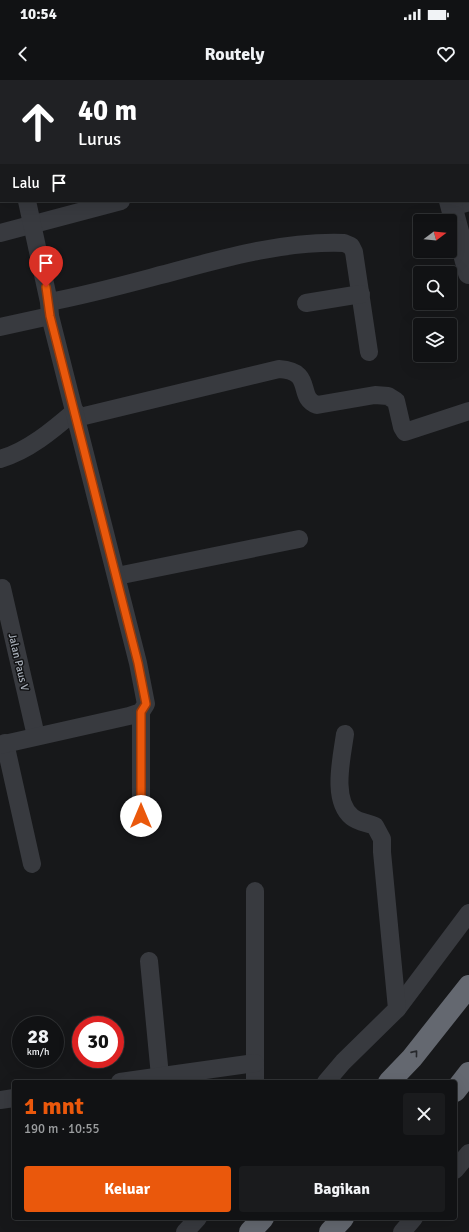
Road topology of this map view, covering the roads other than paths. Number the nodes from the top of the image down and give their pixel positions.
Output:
1 (27, 202) edge
2 (117, 202) edge
3 (457, 203) edge
4 (32, 224) junction
5 (0, 233) edge
6 (469, 273) edge
7 (361, 294) junction
8 (306, 303) dead end
9 (50, 309) junction
10 (0, 327) edge
11 (369, 352) dead end
12 (469, 411) edge
13 (75, 414) junction
14 (0, 459) edge
15 (298, 539) dead end
16 (116, 576) junction
17 (2, 588) dead end
18 (141, 712) junction
19 (345, 734) dead end
20 (36, 736) junction
21 (2, 744) edge
22 (141, 816) dead end
23 (32, 864) dead end
24 (255, 891) dead end
25 (469, 913) edge
26 (149, 961) dead end
27 (469, 986) edge
28 (397, 1009) junction
29 (255, 1062) junction
30 (469, 1073) edge
31 (160, 1076) junction
32 (133, 1080) edge
33 (255, 1080) edge
34 (328, 1080) edge
35 (391, 1080) edge
36 (457, 1088) edge
37 (12, 1098) edge
38 (0, 1100) edge
39 (469, 1153) edge
40 (457, 1168) edge
41 (196, 1220) edge
42 (261, 1220) edge
43 (340, 1220) edge
44 (412, 1220) edge
45 (185, 1232) edge
46 (250, 1232) edge
47 (330, 1232) edge
48 (402, 1232) edge

1 - 4 street
2 - 4 street
3 - 6 street
4 - 5 street
4 - 9 street
7 - 8 street
7 - 9 street
7 - 11 street
9 - 10 street
9 - 13 street
12 - 13 street
13 - 14 street
13 - 16 street
15 - 16 street
16 - 18 street
17 - 20 street, Jalan Paus V
18 - 20 street
18 - 22 street
19 - 28 street
20 - 21 street
21 - 23 street
24 - 29 street
25 - 28 street
26 - 31 street
35 -> 27 highway
28 - 34 street
29 - 31 street
29 - 33 street
30 - 36 highway
31 - 32 street
37 - 38 street
39 - 40 street
41 - 45 street
42 - 46 highway
43 - 47 highway
44 - 48 street

